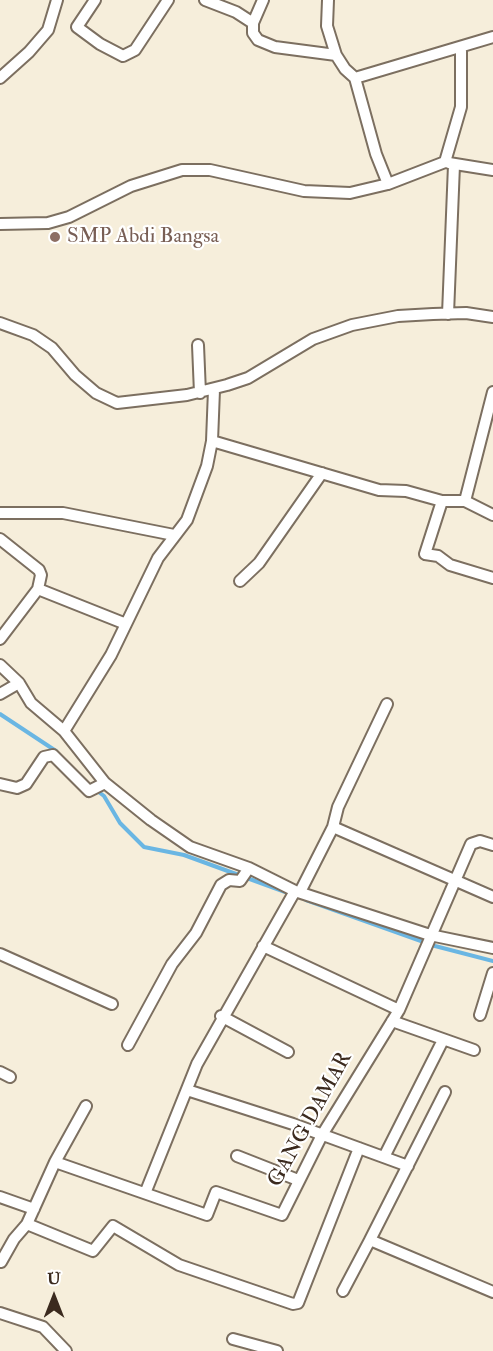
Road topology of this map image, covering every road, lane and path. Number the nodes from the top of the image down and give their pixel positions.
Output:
1 (57, 0) edge
2 (95, 0) edge
3 (168, 0) edge
4 (204, 0) edge
5 (263, 0) edge
6 (328, 0) edge
7 (219, 3) edge
8 (253, 23) junction
9 (493, 37) edge
10 (461, 49) junction
11 (336, 55) junction
12 (0, 78) edge
13 (355, 78) junction
14 (449, 164) junction
15 (493, 170) edge
16 (388, 184) junction
17 (0, 224) edge
18 (448, 314) junction
19 (493, 317) edge
20 (0, 323) edge
21 (198, 345) dead end
22 (214, 390) junction
23 (493, 392) edge
24 (200, 393) junction
25 (212, 441) junction
26 (322, 473) junction
27 (442, 501) junction
28 (465, 501) junction
29 (0, 513) edge
30 (493, 515) edge
31 (174, 535) junction
32 (0, 538) edge
33 (493, 578) edge
34 (240, 581) dead end
35 (38, 589) junction
36 (126, 624) junction
37 (0, 639) edge
38 (0, 664) edge
39 (19, 683) junction
40 (0, 694) edge
41 (387, 704) dead end
42 (64, 731) junction
43 (0, 784) edge
44 (98, 787) junction
45 (333, 827) junction
46 (493, 846) edge
47 (245, 874) junction
48 (453, 881) junction
49 (295, 894) junction
50 (493, 897) edge
51 (428, 940) junction
52 (264, 946) junction
53 (493, 948) edge
54 (0, 954) edge
55 (493, 973) edge
56 (112, 1004) dead end
57 (399, 1010) junction
58 (480, 1015) dead end
59 (221, 1017) junction
60 (392, 1022) junction
61 (443, 1040) junction
62 (128, 1046) dead end
63 (474, 1050) dead end
64 (288, 1052) dead end
65 (187, 1090) junction
66 (445, 1092) dead end
67 (86, 1106) dead end
68 (322, 1135) junction
69 (359, 1148) junction
70 (237, 1156) dead end
71 (384, 1157) junction
72 (55, 1162) junction
73 (408, 1166) junction
74 (298, 1180) junction
75 (146, 1191) junction
76 (0, 1197) edge
77 (34, 1209) junction
78 (27, 1224) junction
79 (370, 1240) junction
80 (1, 1262) edge
81 (343, 1291) dead end
82 (493, 1292) edge
83 (0, 1313) edge
84 (232, 1339) dead end
85 (66, 1351) edge
86 (277, 1351) edge

1 - 12 street
2 - 3 street
4 - 7 street
5 - 8 street
6 - 11 street
7 - 8 street
8 - 11 street
9 - 10 street
10 - 13 street
10 - 14 street
11 - 13 street
13 - 16 street
14 - 15 street
14 - 16 street
14 - 18 street
16 - 17 street
18 - 19 street
18 - 22 street
20 - 24 street
21 - 24 street
22 - 24 street
22 - 25 street
23 - 28 street
25 - 26 street
25 - 31 street
26 - 27 street
26 - 34 street
27 - 28 street
27 - 33 street
28 - 30 street
29 - 31 street
31 - 36 street
32 - 35 street
35 - 36 street
35 - 37 street
36 - 42 street
38 - 39 street
39 - 40 street
39 - 42 street
41 - 45 street
42 - 44 street
43 - 44 street
44 - 47 street
45 - 48 street
45 - 49 street
46 - 48 street, GANG DAMAR
47 - 49 street
47 - 62 street
48 - 50 street
48 - 51 street, GANG DAMAR
49 - 51 street
49 - 52 street
51 - 53 street
51 - 57 street, GANG DAMAR
52 - 57 street
52 - 59 street
54 - 56 street
55 - 58 street
57 - 60 street, GANG DAMAR
59 - 64 street
59 - 65 street
60 - 61 street
60 - 68 street, GANG DAMAR
61 - 63 street
61 - 71 street
65 - 68 street
65 - 75 street
66 - 73 street
67 - 72 street
68 - 69 street
68 - 74 street, GANG DAMAR
69 - 71 street
69 - 78 street
70 - 74 street
71 - 73 street
72 - 75 street
72 - 77 street
73 - 79 street
74 - 75 street, GANG DAMAR
76 - 77 street
77 - 78 street
78 - 80 street
79 - 81 street
79 - 82 street
83 - 85 street
84 - 86 street

